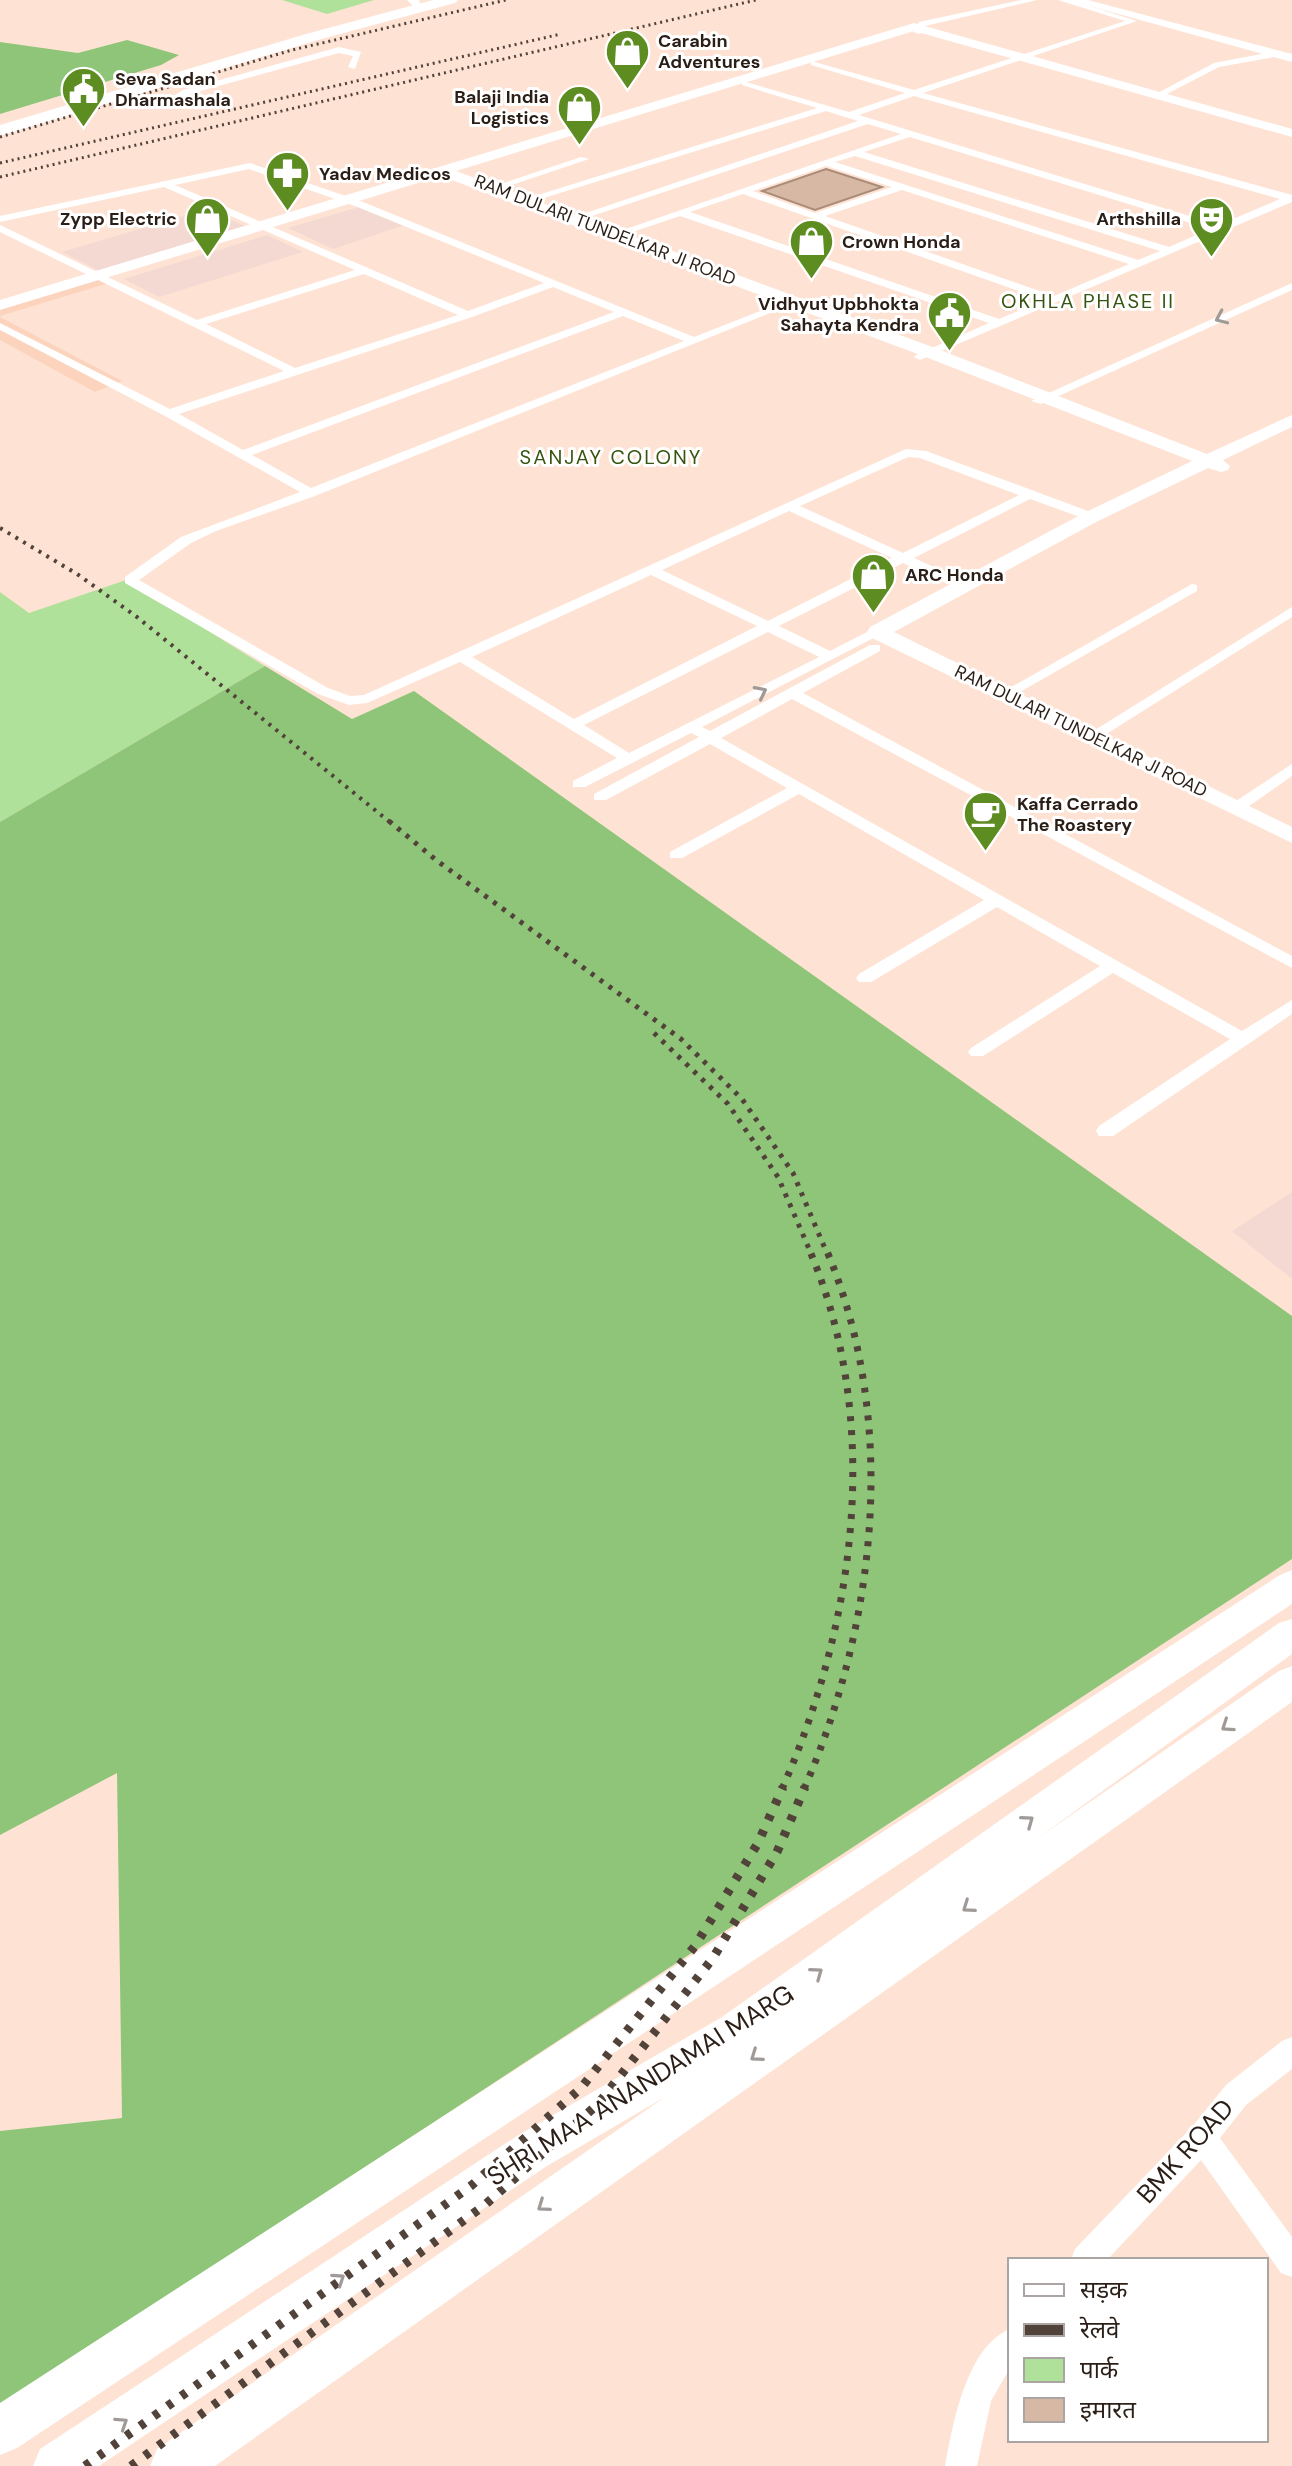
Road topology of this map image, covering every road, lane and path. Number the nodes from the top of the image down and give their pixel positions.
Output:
1 (467, 0) edge
2 (1033, 0) edge
3 (1062, 0) edge
4 (1074, 0) edge
5 (417, 1) edge
6 (446, 1) edge
7 (1103, 5) edge
8 (914, 29) junction
9 (1292, 46) edge
10 (262, 52) junction
11 (1277, 54) junction
12 (1292, 55) edge
13 (1024, 58) junction
14 (295, 62) junction
15 (814, 63) junction
16 (352, 67) dead end
17 (240, 77) junction
18 (283, 78) dead end
19 (745, 83) junction
20 (914, 93) junction
21 (230, 96) dead end
22 (1162, 98) junction
23 (173, 99) dead end
24 (823, 109) junction
25 (847, 116) junction
26 (864, 122) junction
27 (0, 123) edge
28 (0, 131) edge
29 (1292, 134) edge
30 (906, 135) junction
31 (856, 153) junction
32 (584, 159) dead end
33 (827, 163) junction
34 (450, 174) junction
35 (163, 183) junction
36 (902, 187) junction
37 (490, 189) junction
38 (744, 191) junction
39 (1291, 198) edge
40 (355, 202) junction
41 (522, 202) junction
42 (680, 212) junction
43 (815, 216) junction
44 (576, 218) junction
45 (0, 219) edge
46 (269, 227) junction
47 (0, 228) edge
48 (1217, 228) junction
49 (613, 236) junction
50 (20, 239) junction
51 (0, 244) edge
52 (1168, 250) junction
53 (1136, 263) junction
54 (365, 270) junction
55 (101, 277) junction
56 (555, 283) junction
57 (1292, 286) edge
58 (1052, 299) junction
59 (791, 303) junction
60 (0, 308) edge
61 (624, 312) junction
62 (468, 315) junction
63 (198, 323) junction
64 (999, 323) junction
65 (0, 326) edge
66 (694, 341) junction
67 (925, 354) junction
68 (295, 372) junction
69 (1041, 399) junction
70 (169, 413) junction
71 (1292, 420) edge
72 (1292, 429) edge
73 (244, 454) junction
74 (1210, 466) junction
75 (310, 493) junction
76 (1028, 495) junction
77 (791, 507) junction
78 (1091, 517) junction
79 (903, 558) junction
80 (654, 571) junction
81 (964, 586) junction
82 (1192, 588) dead end
83 (1292, 611) edge
84 (767, 627) junction
85 (889, 633) junction
86 (829, 656) junction
87 (462, 657) junction
88 (1015, 689) junction
89 (792, 693) junction
90 (573, 725) junction
91 (691, 727) junction
92 (1103, 730) junction
93 (710, 738) junction
94 (629, 759) junction
95 (1292, 769) edge
96 (579, 784) dead end
97 (799, 788) junction
98 (600, 797) dead end
99 (1242, 803) junction
100 (1292, 819) edge
101 (1292, 836) edge
102 (676, 855) dead end
103 (996, 900) junction
104 (1292, 963) edge
105 (1112, 966) junction
106 (865, 978) dead end
107 (1292, 1006) edge
108 (1243, 1039) junction
109 (977, 1052) dead end
110 (1106, 1131) dead end
111 (1292, 1585) edge
112 (1292, 1634) edge
113 (1292, 1682) edge
114 (1292, 2051) edge
115 (1202, 2137) junction
116 (1088, 2258) edge
117 (1292, 2262) edge
118 (1008, 2346) edge
119 (0, 2431) edge
120 (57, 2466) edge
121 (174, 2466) edge
122 (961, 2466) edge

1 - 6 highway
2 - 8 street
3 - 7 street
4 - 7 street
5 - 27 highway
6 - 10 highway
7 - 9 street
7 - 11 street
7 - 12 street
7 - 13 street
8 - 13 street
8 - 15 street
8 - 34 street
10 - 14 street
10 - 28 highway
11 - 12 street
11 - 22 street
13 - 20 street
13 - 22 street
14 - 16 street
14 - 17 street
14 - 18 street
15 - 19 street
15 - 20 street
17 - 21 street
17 - 23 street
19 - 24 street
19 - 34 street
20 - 25 street
20 - 39 street
22 - 29 street
24 - 25 street
24 - 41 street
25 - 26 street
26 - 30 street
26 - 44 street
30 - 31 street
30 - 48 street
31 - 33 street
31 - 52 street
32 - 37 street
33 - 36 street
33 - 38 street
34 - 37 street, RAM DULARI TUNDELKAR JI ROAD
34 - 40 street
35 - 40 street
35 - 45 street
35 - 46 street
36 - 43 street
36 - 53 street
37 - 41 street, RAM DULARI TUNDELKAR JI ROAD
38 - 42 street
38 - 43 street
39 - 48 street
40 - 46 street
40 - 56 street
41 - 44 street, RAM DULARI TUNDELKAR JI ROAD
41 - 49 street, RAM DULARI TUNDELKAR JI ROAD
42 - 49 street
42 - 64 street
43 - 58 street
44 - 49 street, RAM DULARI TUNDELKAR JI ROAD
46 - 54 street
46 - 55 street
47 - 50 street
48 - 52 street
49 - 59 street, RAM DULARI TUNDELKAR JI ROAD
50 - 51 street
50 - 55 street
52 - 53 street
53 - 58 street
54 - 62 street
54 - 63 street
55 - 60 street
55 - 63 street
56 - 61 street
56 - 62 street
57 -> 69 street
58 - 64 street
59 - 66 street
59 - 67 street, RAM DULARI TUNDELKAR JI ROAD
61 - 66 street
61 - 73 street
62 - 68 street
63 - 68 street
64 - 67 street
65 - 70 street
66 - 75 street
67 - 69 street, RAM DULARI TUNDELKAR JI ROAD
68 - 70 street
69 - 74 street, RAM DULARI TUNDELKAR JI ROAD
70 - 73 street
71 - 74 street
72 - 74 street
73 - 75 street
74 - 78 street
74 - 85 street
75 - 87 street
76 - 77 street
76 - 78 street
76 - 79 street
77 - 79 street
77 - 80 street
78 - 81 street
79 - 81 street
79 - 84 street
80 - 84 street
80 - 87 street
81 - 85 street
82 - 88 street
83 - 92 street
84 - 86 street
84 - 90 street
85 - 86 street
85 - 88 street, RAM DULARI TUNDELKAR JI ROAD
85 - 89 street
85 - 99 street, RAM DULARI TUNDELKAR JI ROAD
91 -> 86 street
87 - 90 street
88 - 92 street, RAM DULARI TUNDELKAR JI ROAD
89 - 93 street
89 - 104 street
90 - 94 street
91 - 93 street
91 - 94 street
92 - 99 street, RAM DULARI TUNDELKAR JI ROAD
93 - 97 street
93 - 98 street
94 - 96 street
95 - 99 street
97 - 102 street
97 - 103 street
99 - 100 street, RAM DULARI TUNDELKAR JI ROAD
99 - 101 street, RAM DULARI TUNDELKAR JI ROAD
103 - 105 street
103 - 106 street
105 - 108 street
105 - 109 street
107 - 108 street
108 - 110 street
111 - 119 street
120 -> 112 street, SHRI MAA ANANDAMAI MARG
113 -> 121 street, SHRI MAA ANANDAMAI MARG
114 - 115 street, BMK ROAD
115 - 116 street, BMK ROAD
115 - 117 street
118 - 122 street

